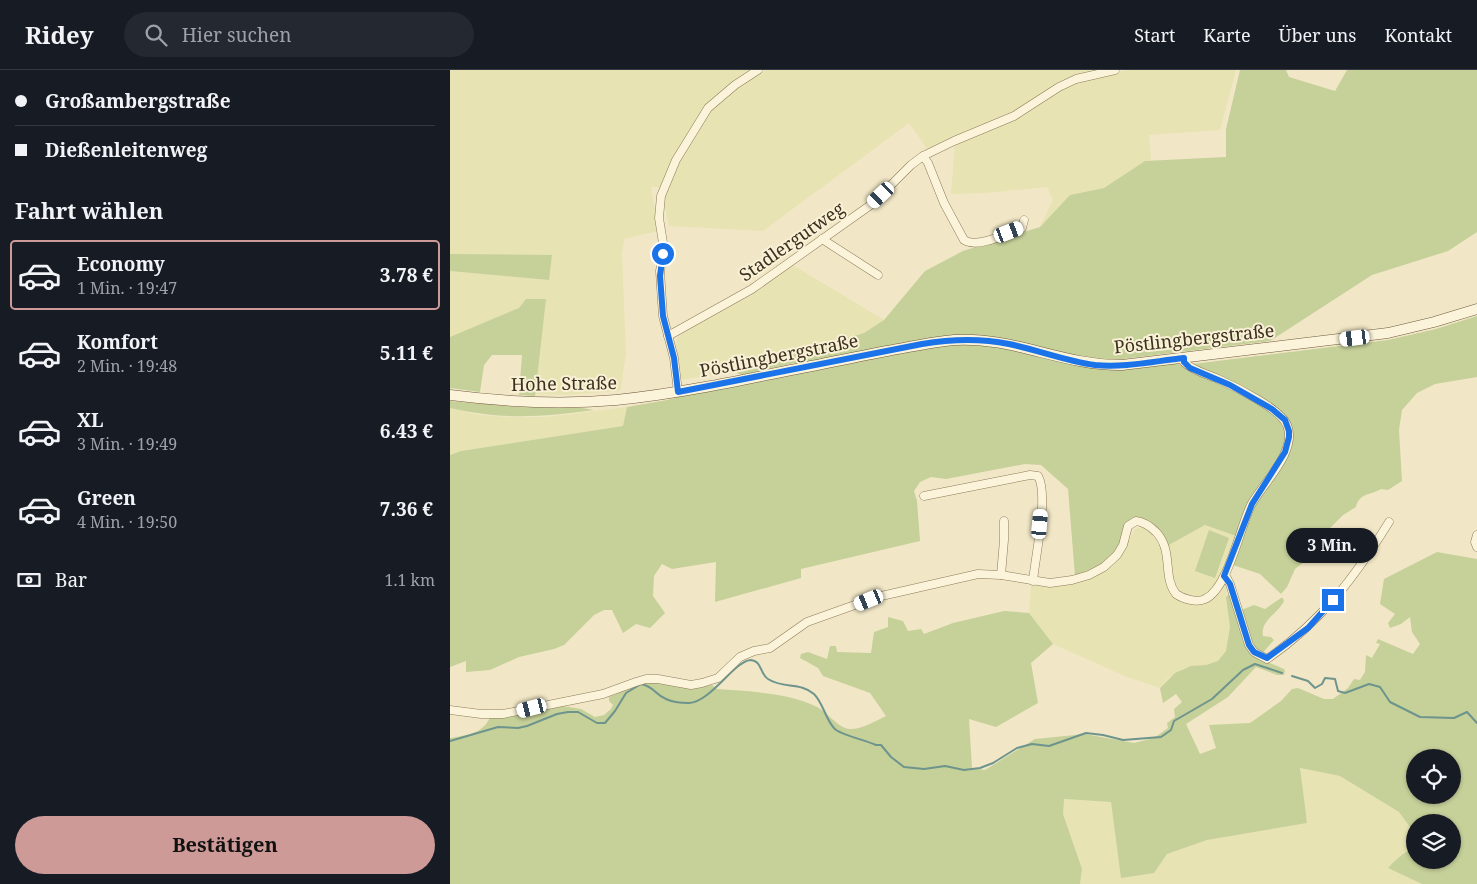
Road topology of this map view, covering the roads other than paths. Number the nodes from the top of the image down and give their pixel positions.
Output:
1 (758, 70) edge
2 (1114, 70) edge
3 (923, 156) junction
4 (1024, 220) dead end
5 (822, 238) junction
6 (878, 275) dead end
7 (1477, 309) edge
8 (668, 336) junction
9 (1184, 358) junction
10 (678, 392) junction
11 (450, 395) edge
12 (924, 496) dead end
13 (1004, 521) dead end
14 (1389, 522) dead end
15 (1477, 535) edge
16 (1477, 547) edge
17 (1001, 575) junction
18 (1224, 576) junction
19 (1033, 581) junction
20 (450, 710) edge

1 - 8 street
2 - 3 street, Stadlergutweg
3 - 4 street
3 - 5 street, Stadlergutweg
5 - 6 street
5 - 8 street, Stadlergutweg
7 - 9 main road, Pöstlingbergstraße
8 - 10 street
9 - 10 main road, Pöstlingbergstraße
9 - 18 street
10 - 11 main road, Hohe Straße
12 - 19 street
13 - 17 street
14 - 18 street
15 - 16 street
17 - 19 street
17 - 20 street
18 - 19 street

